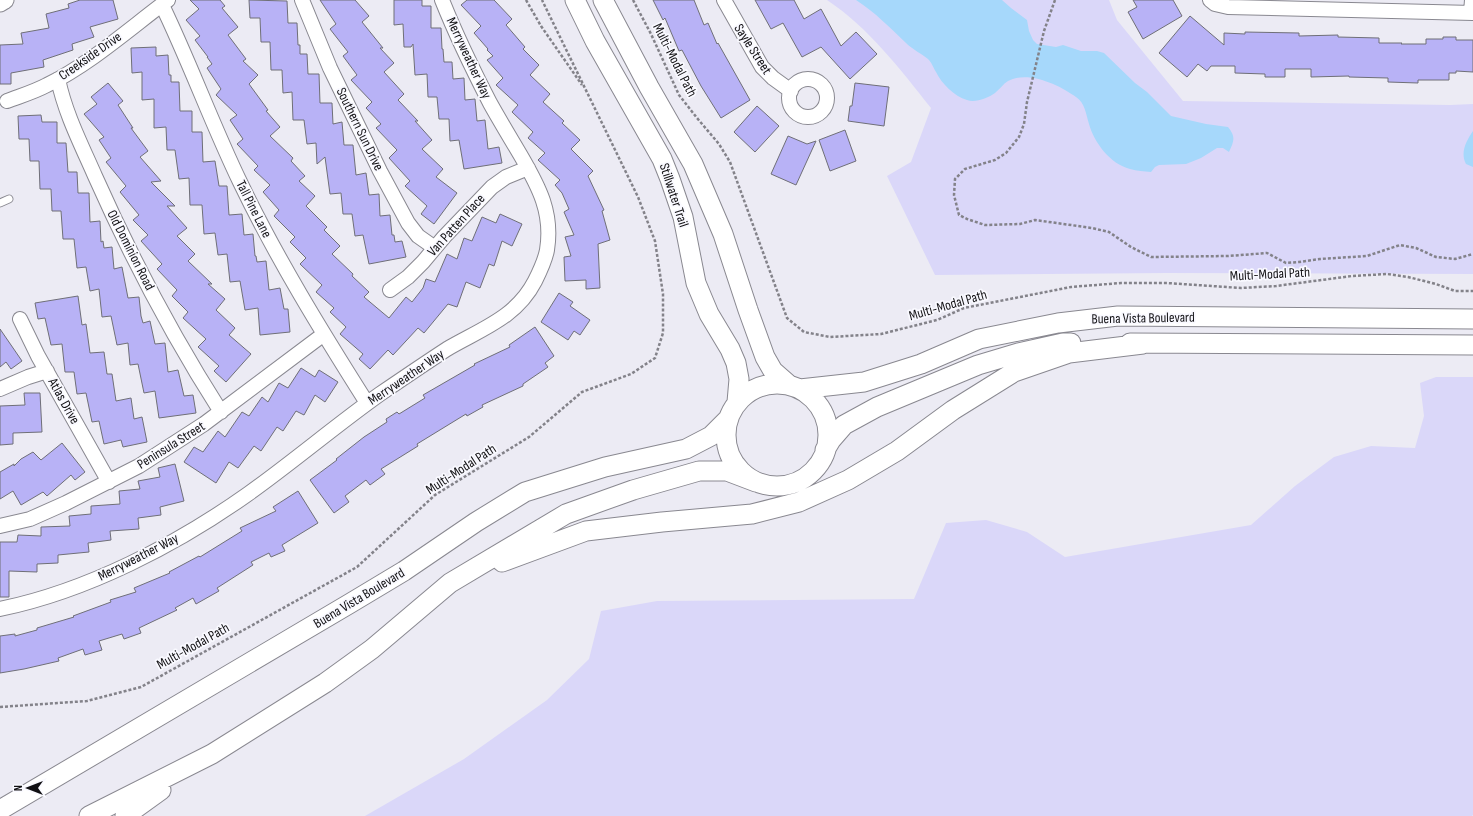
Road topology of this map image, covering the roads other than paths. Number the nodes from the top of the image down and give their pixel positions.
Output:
1 (5, 0) edge
2 (302, 0) edge
3 (442, 0) edge
4 (575, 0) edge
5 (603, 0) edge
6 (724, 0) edge
7 (1210, 0) edge
8 (165, 2) edge
9 (0, 3) edge
10 (1339, 5) edge
11 (1472, 9) edge
12 (58, 79) junction
13 (790, 90) dead end
14 (7, 101) dead end
15 (528, 168) junction
16 (9, 199) dead end
17 (0, 203) edge
18 (435, 248) junction
19 (390, 290) dead end
20 (20, 319) dead end
21 (1473, 319) edge
22 (324, 334) junction
23 (1143, 344) junction
24 (1473, 345) edge
25 (47, 371) junction
26 (794, 387) junction
27 (0, 389) edge
28 (737, 402) junction
29 (368, 403) junction
30 (220, 412) junction
31 (728, 419) junction
32 (825, 450) junction
33 (110, 482) junction
34 (756, 482) junction
35 (0, 526) edge
36 (450, 583) junction
37 (0, 609) edge
38 (212, 754) junction
39 (0, 810) edge
40 (89, 816) edge
41 (125, 816) edge

1 - 9 street
2 - 18 street, Southern Sun Drive
3 - 15 street, Merryweather Way
4 - 28 main road, Stillwater Trail
5 - 26 main road, Stillwater Trail
6 - 13 street, Sayle Street
7 - 10 street
8 - 12 street, Creekside Drive
8 - 22 street, Tall Pine Lane
10 - 11 street
12 - 14 street, Creekside Drive
12 - 30 street, Old Dominion Road
15 - 18 street, Van Patten Place
15 - 29 street, Merryweather Way
16 - 17 lane
18 - 19 street, Van Patten Place
20 - 25 street, Atlas Drive
21 - 26 main road, Buena Vista Boulevard
22 - 29 street, Tall Pine Lane
22 - 30 street, Peninsula Street
23 - 24 main road, Buena Vista Boulevard
23 - 32 main road, Buena Vista Boulevard
23 - 36 main road
25 - 27 street
25 - 33 street, Atlas Drive
26 - 28 main road, Buena Vista Boulevard
26 - 32 main road, Buena Vista Boulevard
28 - 31 main road, Buena Vista Boulevard
29 - 37 street, Merryweather Way
30 - 33 street, Peninsula Street
31 - 34 main road, Buena Vista Boulevard
31 - 39 main road, Buena Vista Boulevard
32 - 34 main road, Buena Vista Boulevard
33 - 35 street, Peninsula Street
34 - 36 main road, Buena Vista Boulevard
36 - 38 main road, Buena Vista Boulevard
38 - 40 main road, Buena Vista Boulevard
38 - 41 main road

